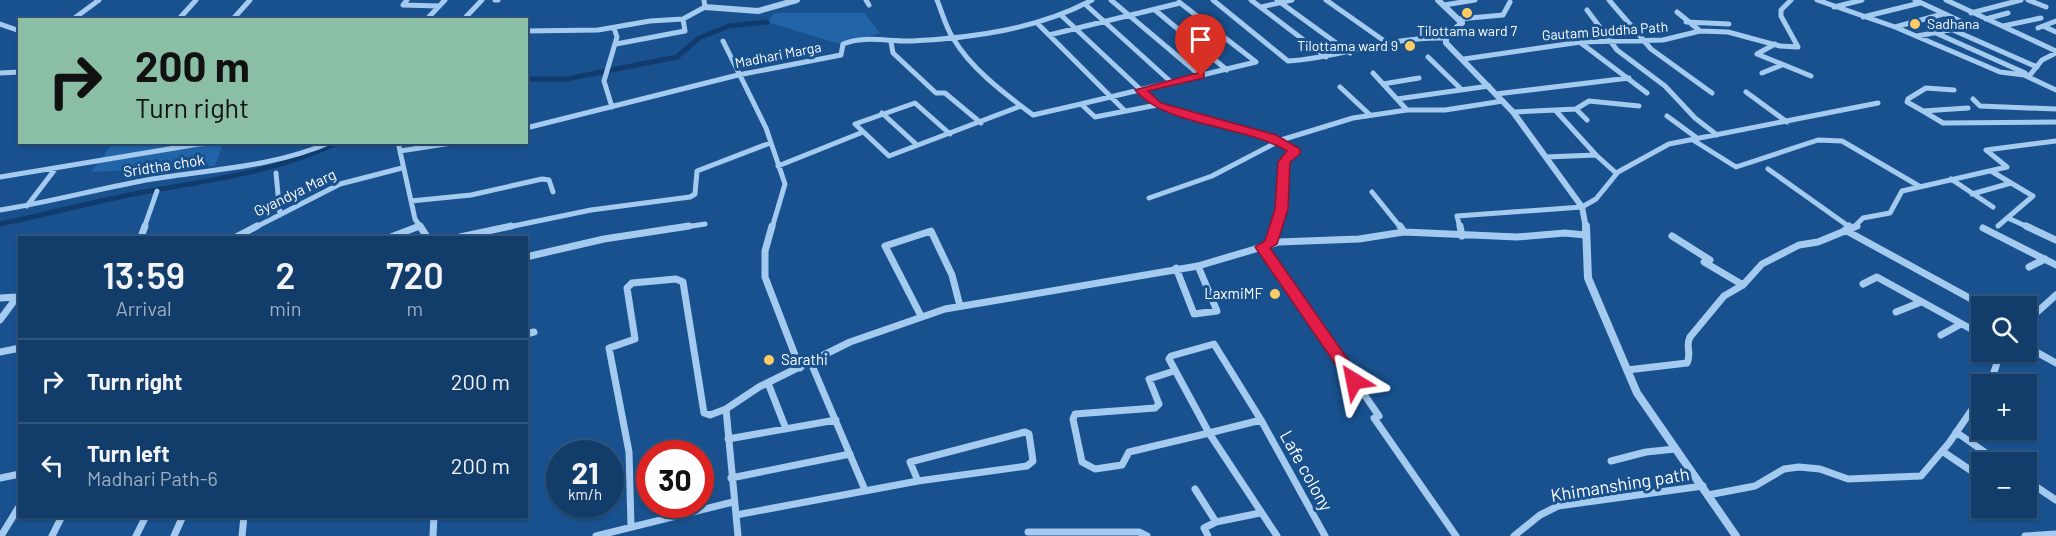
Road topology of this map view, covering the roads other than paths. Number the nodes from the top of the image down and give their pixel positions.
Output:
1 (99, 0) edge
2 (196, 0) edge
3 (250, 0) edge
4 (407, 0) edge
5 (445, 0) edge
6 (482, 0) edge
7 (797, 0) edge
8 (937, 0) edge
9 (1079, 0) edge
10 (1092, 0) edge
11 (1112, 0) edge
12 (1213, 0) edge
13 (1251, 0) edge
14 (1292, 0) edge
15 (1326, 0) edge
16 (1475, 0) edge
17 (1609, 0) edge
18 (1791, 0) edge
19 (1817, 0) edge
20 (1862, 0) edge
21 (1914, 0) edge
22 (1946, 0) edge
23 (2021, 0) edge
24 (2028, 0) edge
25 (1279, 1) edge
26 (1468, 1) edge
27 (1178, 2) edge
28 (1441, 2) edge
29 (705, 3) edge
30 (1510, 3) dead end
31 (1921, 3) junction
32 (1086, 4) junction
33 (440, 6) junction
34 (1261, 7) junction
35 (1834, 7) junction
36 (2046, 7) dead end
37 (1155, 10) junction
38 (1587, 10) dead end
39 (1677, 12) dead end
40 (1971, 12) junction
41 (2008, 13) dead end
42 (1944, 14) junction
43 (1130, 15) junction
44 (1062, 16) junction
45 (1861, 17) junction
46 (75, 18) edge
47 (180, 18) edge
48 (234, 18) edge
49 (428, 18) edge
50 (465, 18) edge
51 (2041, 18) dead end
52 (683, 19) junction
53 (1459, 19) junction
54 (1985, 19) junction
55 (2056, 21) edge
56 (1103, 22) junction
57 (1686, 22) junction
58 (0, 24) edge
59 (1038, 24) junction
60 (1729, 24) dead end
61 (2002, 26) junction
62 (1895, 27) junction
63 (614, 28) junction
64 (1077, 28) junction
65 (1953, 29) junction
66 (18, 30) edge
67 (528, 31) edge
68 (1700, 31) junction
69 (2056, 32) edge
70 (1935, 33) junction
71 (1049, 35) junction
72 (951, 36) junction
73 (1916, 36) junction
74 (1445, 39) junction
75 (723, 41) dead end
76 (1644, 41) junction
77 (891, 42) junction
78 (1581, 42) junction
79 (1608, 42) junction
80 (616, 44) junction
81 (1775, 44) junction
82 (1390, 45) junction
83 (2056, 52) edge
84 (1350, 53) junction
85 (1428, 57) dead end
86 (1326, 58) junction
87 (1464, 59) junction
88 (1782, 65) junction
89 (2037, 67) junction
90 (1227, 69) junction
91 (18, 72) edge
92 (0, 73) edge
93 (1373, 73) dead end
94 (1762, 73) dead end
95 (738, 75) junction
96 (2024, 75) junction
97 (2030, 75) junction
98 (1201, 76) junction
99 (1812, 76) dead end
100 (1419, 78) dead end
101 (1629, 78) junction
102 (1172, 82) junction
103 (1383, 84) junction
104 (1489, 86) junction
105 (1340, 87) dead end
106 (1461, 89) junction
107 (1140, 90) junction
108 (1954, 90) dead end
109 (2056, 90) edge
110 (1746, 92) dead end
111 (1647, 93) dead end
112 (1712, 93) dead end
113 (1496, 94) junction
114 (1110, 97) junction
115 (1397, 99) junction
116 (1973, 99) dead end
117 (1503, 101) junction
118 (1081, 104) junction
119 (1878, 104) dead end
120 (1157, 105) junction
121 (1020, 106) junction
122 (1639, 106) dead end
123 (1980, 106) junction
124 (612, 107) junction
125 (1968, 108) dead end
126 (2056, 109) edge
127 (1407, 110) junction
128 (1576, 110) junction
129 (1125, 111) junction
130 (1556, 111) junction
131 (1923, 111) junction
132 (1513, 112) junction
133 (882, 113) junction
134 (1989, 113) dead end
135 (1369, 114) junction
136 (1667, 116) dead end
137 (1587, 120) dead end
138 (1787, 122) junction
139 (2056, 122) edge
140 (981, 123) junction
141 (528, 128) edge
142 (863, 132) junction
143 (950, 134) junction
144 (1717, 135) junction
145 (1698, 138) junction
146 (1691, 139) junction
147 (1281, 140) junction
148 (2056, 141) edge
149 (770, 143) junction
150 (199, 144) edge
151 (326, 144) edge
152 (398, 144) edge
153 (445, 144) edge
154 (917, 145) junction
155 (400, 151) junction
156 (1596, 155) junction
157 (1546, 157) junction
158 (778, 166) junction
159 (57, 168) junction
160 (402, 168) junction
161 (1768, 170) dead end
162 (1990, 171) junction
163 (276, 173) dead end
164 (1616, 173) junction
165 (0, 177) edge
166 (1951, 179) junction
167 (2011, 183) junction
168 (1920, 186) junction
169 (157, 191) dead end
170 (553, 192) dead end
171 (1372, 192) dead end
172 (1972, 194) junction
173 (1149, 198) dead end
174 (411, 201) junction
175 (26, 206) junction
176 (1582, 207) junction
177 (1993, 207) dead end
178 (0, 210) edge
179 (280, 215) junction
180 (2008, 218) junction
181 (705, 224) dead end
182 (1998, 226) dead end
183 (417, 227) junction
184 (1983, 228) dead end
185 (1848, 229) junction
186 (1404, 232) junction
187 (1585, 235) junction
188 (141, 236) edge
189 (238, 236) edge
190 (394, 236) edge
191 (426, 236) edge
192 (465, 236) edge
193 (1462, 236) junction
194 (1672, 236) dead end
195 (2056, 240) edge
196 (1270, 244) junction
197 (1262, 247) junction
198 (528, 257) edge
199 (2045, 259) junction
200 (1195, 264) junction
201 (2056, 265) edge
202 (2029, 267) dead end
203 (1176, 268) junction
204 (1863, 284) dead end
205 (1743, 285) junction
206 (2056, 295) edge
207 (18, 297) edge
208 (0, 298) edge
209 (1971, 299) edge
210 (1921, 302) junction
211 (960, 306) junction
212 (1896, 312) dead end
213 (2037, 312) edge
214 (921, 316) junction
215 (0, 321) edge
216 (1961, 324) junction
217 (1971, 329) edge
218 (1941, 335) dead end
219 (18, 348) edge
220 (0, 352) edge
221 (2037, 352) edge
222 (811, 363) junction
223 (2056, 363) edge
224 (800, 368) junction
225 (1627, 370) junction
226 (1174, 371) junction
227 (768, 383) junction
228 (726, 409) junction
229 (1971, 411) edge
230 (836, 420) junction
231 (1261, 420) junction
232 (786, 429) junction
233 (1956, 432) junction
234 (1210, 434) junction
235 (728, 440) junction
236 (1675, 449) junction
237 (1942, 451) junction
238 (1985, 452) edge
239 (850, 454) junction
240 (1611, 461) dead end
241 (1971, 471) edge
242 (18, 474) edge
243 (0, 478) edge
244 (731, 478) junction
245 (918, 481) junction
246 (1702, 486) junction
247 (2037, 487) edge
248 (1196, 489) dead end
249 (865, 490) junction
250 (1708, 495) junction
251 (2056, 500) edge
252 (733, 502) junction
253 (18, 508) edge
254 (1260, 513) junction
255 (736, 515) junction
256 (61, 518) edge
257 (145, 518) edge
258 (182, 518) edge
259 (244, 518) edge
260 (434, 518) edge
261 (1216, 522) junction
262 (631, 526) junction
263 (1028, 532) dead end
264 (2056, 534) edge
265 (1, 536) edge
266 (52, 536) edge
267 (136, 536) edge
268 (174, 536) edge
269 (242, 536) edge
270 (433, 536) edge
271 (596, 536) edge
272 (738, 536) edge
273 (1147, 536) edge
274 (1208, 536) edge
275 (1277, 536) edge
276 (1325, 536) edge
277 (1456, 536) edge
278 (1514, 536) edge
279 (1736, 536) edge
280 (2025, 536) edge

1 - 46 street
2 - 47 street
3 - 48 street
4 - 33 street
5 - 33 street
6 - 50 street
7 - 29 street
8 - 72 street
9 - 32 street
10 - 32 street, Madhari Marga
11 - 43 street
12 - 86 street
13 - 34 street
14 - 25 street
15 - 82 street
16 - 26 street
17 - 76 street
18 - 81 street, Gautam Buddha Path
19 - 35 street
20 - 35 street
21 - 31 street
22 - 40 street
23 - 40 street
24 - 36 street
25 - 34 street
25 - 84 street
26 - 28 street
27 - 37 street
27 - 90 street
28 - 53 street
29 - 52 street
30 - 53 street
31 - 42 street
31 - 45 street
32 - 44 street, Madhari Marga
32 - 56 street
33 - 49 street
34 - 86 street
35 - 45 street
37 - 43 street
37 - 90 street
38 - 79 street
39 - 57 street
40 - 54 street
41 - 54 street
42 - 62 street
42 - 65 street
43 - 56 street
43 - 98 street
44 - 59 street, Madhari Marga
44 - 64 street
45 - 62 street
51 - 61 street
52 - 63 street
52 - 80 street
53 - 74 street
54 - 61 street
55 - 69 street
56 - 64 street
56 - 102 street
57 - 60 street
57 - 68 street
58 - 66 street
59 - 71 street
59 - 72 street, Madhari Marga
61 - 83 street
62 - 73 street
63 - 67 street
63 - 80 street
64 - 71 street
64 - 107 street
65 - 70 street
65 - 89 street
68 - 76 street, Gautam Buddha Path
68 - 81 street, Gautam Buddha Path
70 - 73 street
70 - 97 street
71 - 114 street
72 - 77 street, Madhari Marga
72 - 121 street
73 - 96 street
74 - 82 street
74 - 87 street
75 - 95 street
76 - 79 street, Gautam Buddha Path
76 - 112 street
77 - 95 street, Madhari Marga
77 - 140 street
78 - 79 street, Gautam Buddha Path
78 - 87 street, Gautam Buddha Path
78 - 101 street
79 - 144 street
80 - 124 street
81 - 88 street
82 - 84 street
83 - 89 street
84 - 86 street
85 - 106 street
87 - 104 street
88 - 94 street
88 - 99 street
89 - 97 street
90 - 98 street
91 - 92 street
93 - 103 street
95 - 124 street, Madhari Marga
95 - 149 street
96 - 97 street
96 - 109 street
98 - 102 street
100 - 103 street
101 - 111 street
101 - 113 street
102 - 107 street
103 - 115 street
104 - 106 street
104 - 113 street
105 - 135 street
106 - 115 street
107 - 114 street
107 - 120 street
108 - 131 street
110 - 138 street
113 - 117 street
114 - 118 street
114 - 129 street
115 - 127 street
116 - 123 street
117 - 127 street
117 - 132 street
118 - 121 street
118 - 129 street
119 - 138 street
120 - 129 street
120 - 147 street
121 - 140 street
122 - 128 street
123 - 126 street
123 - 134 street
124 - 141 street, Madhari Marga
125 - 131 street
127 - 135 street
128 - 130 street
128 - 137 street
130 - 132 street
130 - 156 street
131 - 139 street
132 - 157 street
133 - 142 street
133 - 143 street
133 - 154 street
135 - 147 street
136 - 145 street
138 - 144 street
140 - 143 street
142 - 154 street
142 - 158 street
143 - 154 street
144 - 145 street
145 - 146 street
146 - 164 street
146 - 168 street
147 - 173 street
147 - 196 street
148 - 162 street
149 - 158 street
149 - 192 street
150 - 159 street
151 - 175 street, Sridtha chok
152 - 155 street
153 - 155 street
155 - 160 street
156 - 157 street
156 - 164 street
157 - 176 street
158 - 224 street
159 - 165 street
159 - 175 street
160 - 174 street
160 - 179 street, Gyandya Marg
161 - 185 street
162 - 166 street
162 - 167 street
163 - 179 street
164 - 176 street
166 - 168 street
166 - 172 street
167 - 172 street
167 - 180 street
168 - 185 street
169 - 188 street
170 - 174 street
171 - 186 street
172 - 177 street
174 - 183 street
175 - 178 street, Sridtha chok
176 - 187 street
176 - 193 street
179 - 189 street, Gyandya Marg
180 - 182 street
180 - 195 street
181 - 198 street
183 - 190 street
183 - 191 street
184 - 199 street
185 - 205 street
185 - 209 street
186 - 193 street
186 - 196 street
187 - 193 street
187 - 225 street
194 - 205 street
196 - 197 street
197 - 200 street
197 - 277 street
199 - 201 street
199 - 202 street
200 - 203 street
200 - 203 street
203 - 211 street
204 - 210 street
205 - 225 street
206 - 213 street
207 - 208 street
207 - 215 street
210 - 212 street
210 - 216 street
211 - 214 street
211 - 214 street
214 - 222 street
216 - 217 street
216 - 218 street
219 - 220 street
221 - 223 street
222 - 224 street
222 - 230 street
224 - 227 street
225 - 236 street
226 - 231 street, Lafe colony
226 - 234 street
226 - 234 street
227 - 228 street
227 - 232 street
228 - 235 street
228 - 262 street
229 - 233 street
230 - 232 street
230 - 239 street
231 - 234 street
231 - 276 street, Lafe colony
232 - 235 street
233 - 237 street
233 - 238 street
234 - 254 street
235 - 244 street
236 - 240 street
236 - 246 street
237 - 241 street
237 - 250 street
239 - 244 street
239 - 249 street
242 - 243 street
244 - 252 street
245 - 245 street
245 - 249 street
246 - 250 street
246 - 278 street, Khimanshing path
247 - 251 street
248 - 261 street
249 - 255 street
250 - 279 street
252 - 255 street
252 - 262 street
253 - 265 street
254 - 261 street
254 - 275 street
255 - 272 street
256 - 266 street
257 - 267 street
258 - 268 street
259 - 269 street
260 - 270 street
261 - 274 street
262 - 271 street
263 - 273 street
264 - 280 street

